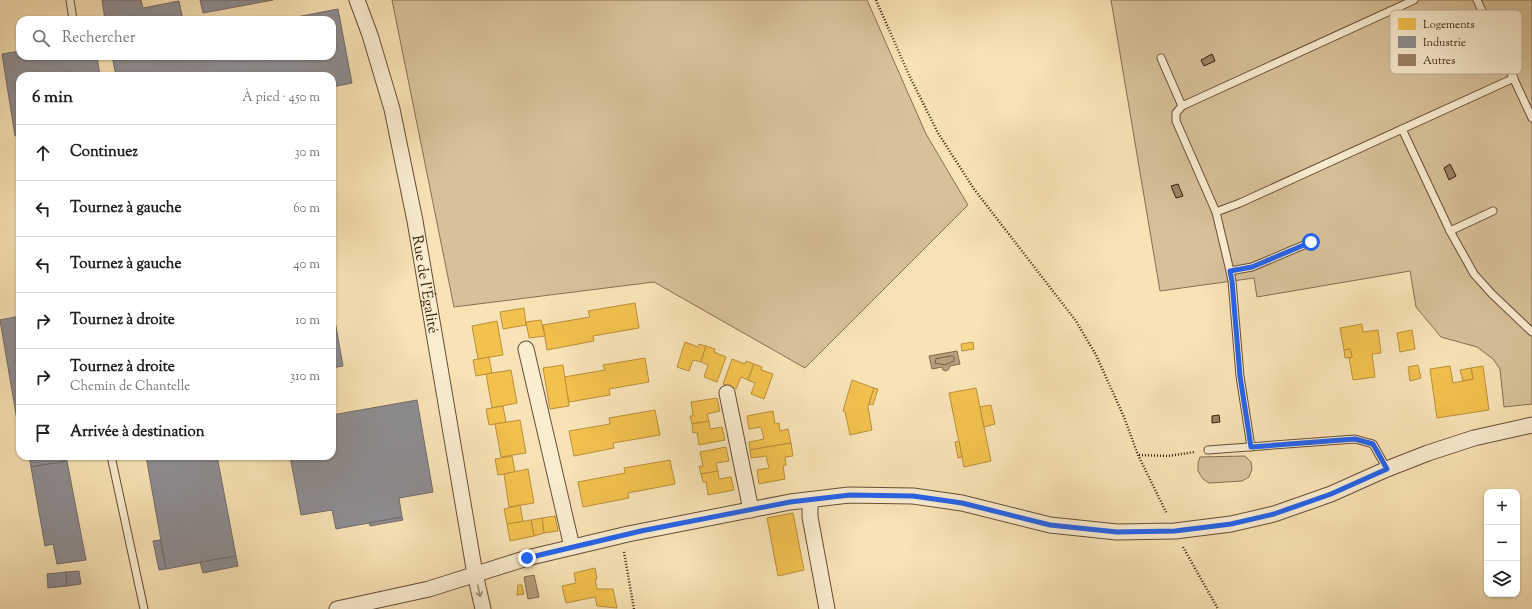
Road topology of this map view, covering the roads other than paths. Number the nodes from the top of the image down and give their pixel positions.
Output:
1 (70, 0) edge
2 (357, 0) edge
3 (1414, 0) edge
4 (1477, 0) edge
5 (1392, 10) edge
6 (1482, 10) edge
7 (1390, 11) edge
8 (73, 16) edge
9 (1161, 58) dead end
10 (1512, 74) edge
11 (1514, 78) junction
12 (1182, 106) junction
13 (1532, 118) edge
14 (1402, 129) junction
15 (1216, 212) junction
16 (1494, 212) dead end
17 (1450, 231) junction
18 (1311, 242) dead end
19 (1230, 271) junction
20 (1532, 332) edge
21 (526, 349) dead end
22 (727, 393) dead end
23 (1532, 425) edge
24 (1251, 447) junction
25 (1208, 450) road end
26 (111, 460) edge
27 (1387, 469) junction
28 (810, 500) junction
29 (751, 510) junction
30 (572, 547) junction
31 (475, 574) junction
32 (144, 609) edge
33 (337, 609) edge
34 (483, 609) edge
35 (827, 609) edge

1 - 8 lane
2 - 31 street, Rue de l'Égalité
3 - 5 lane
4 - 6 lane
7 - 12 lane
9 - 12 lane
10 - 11 lane
11 - 13 lane
11 - 14 lane
12 - 15 lane
14 - 15 lane
14 - 17 lane
15 - 19 lane
16 - 17 lane
17 - 20 lane
18 - 19 lane
19 - 24 lane
21 - 30 street
22 - 29 street
23 - 27 street
24 - 25 lane
24 - 27 lane
26 - 32 lane
27 - 28 street
28 - 29 street
28 - 35 street
29 - 30 street
30 - 31 street
31 - 33 street
31 -> 34 street, Rue de l'Égalité

